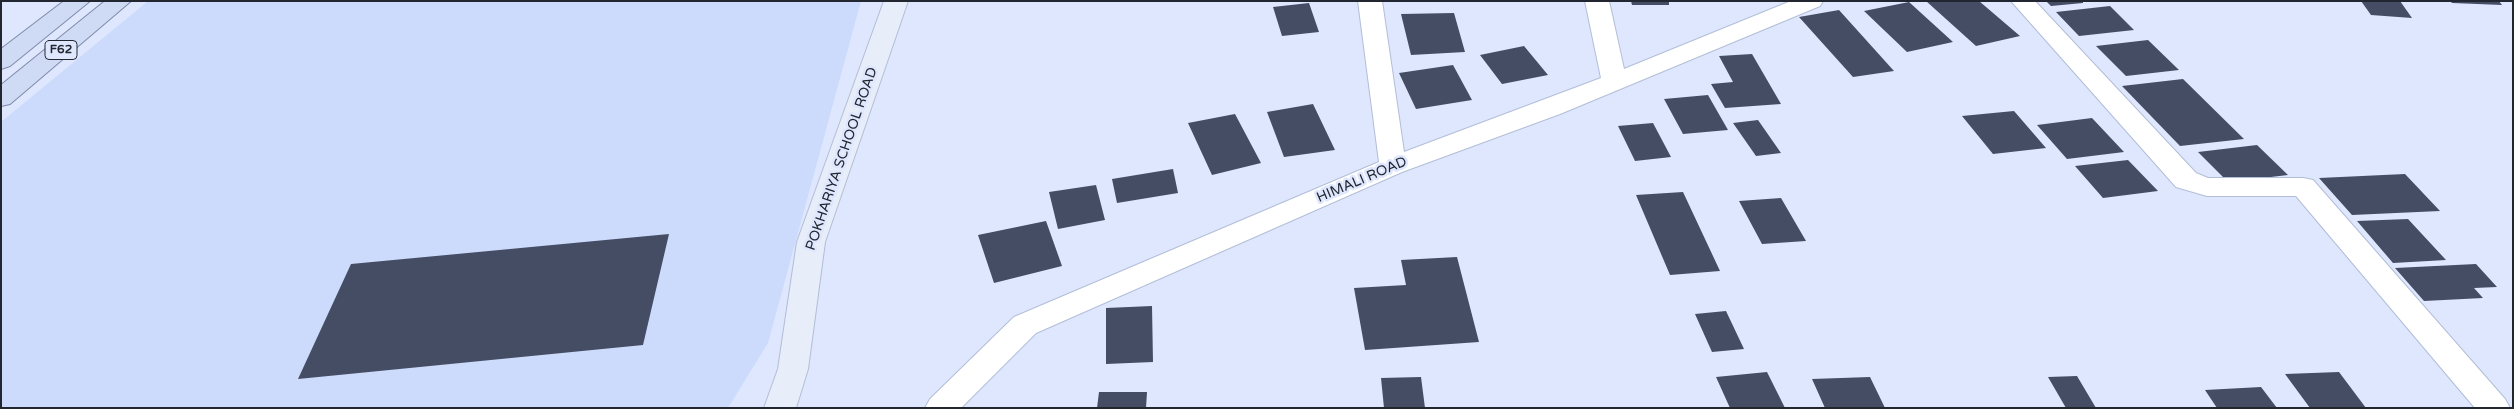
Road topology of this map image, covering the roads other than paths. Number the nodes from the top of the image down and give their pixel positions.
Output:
1 (78, 1) edge
2 (120, 1) edge
3 (896, 1) edge
4 (1370, 1) edge
5 (1597, 1) edge
6 (1812, 1) edge
7 (2022, 1) edge
8 (1, 62) edge
9 (1614, 82) junction
10 (1, 98) edge
11 (1393, 166) junction
12 (780, 408) edge
13 (940, 408) edge
14 (2494, 408) edge

1 - 8 main road, F62
2 - 10 main road, F62
3 - 12 main road, POKHARIYA SCHOOL ROAD
4 - 11 street
5 - 9 street
6 - 9 street, HIMALI ROAD
7 - 14 street
9 - 11 street, HIMALI ROAD
11 - 13 street, HIMALI ROAD

